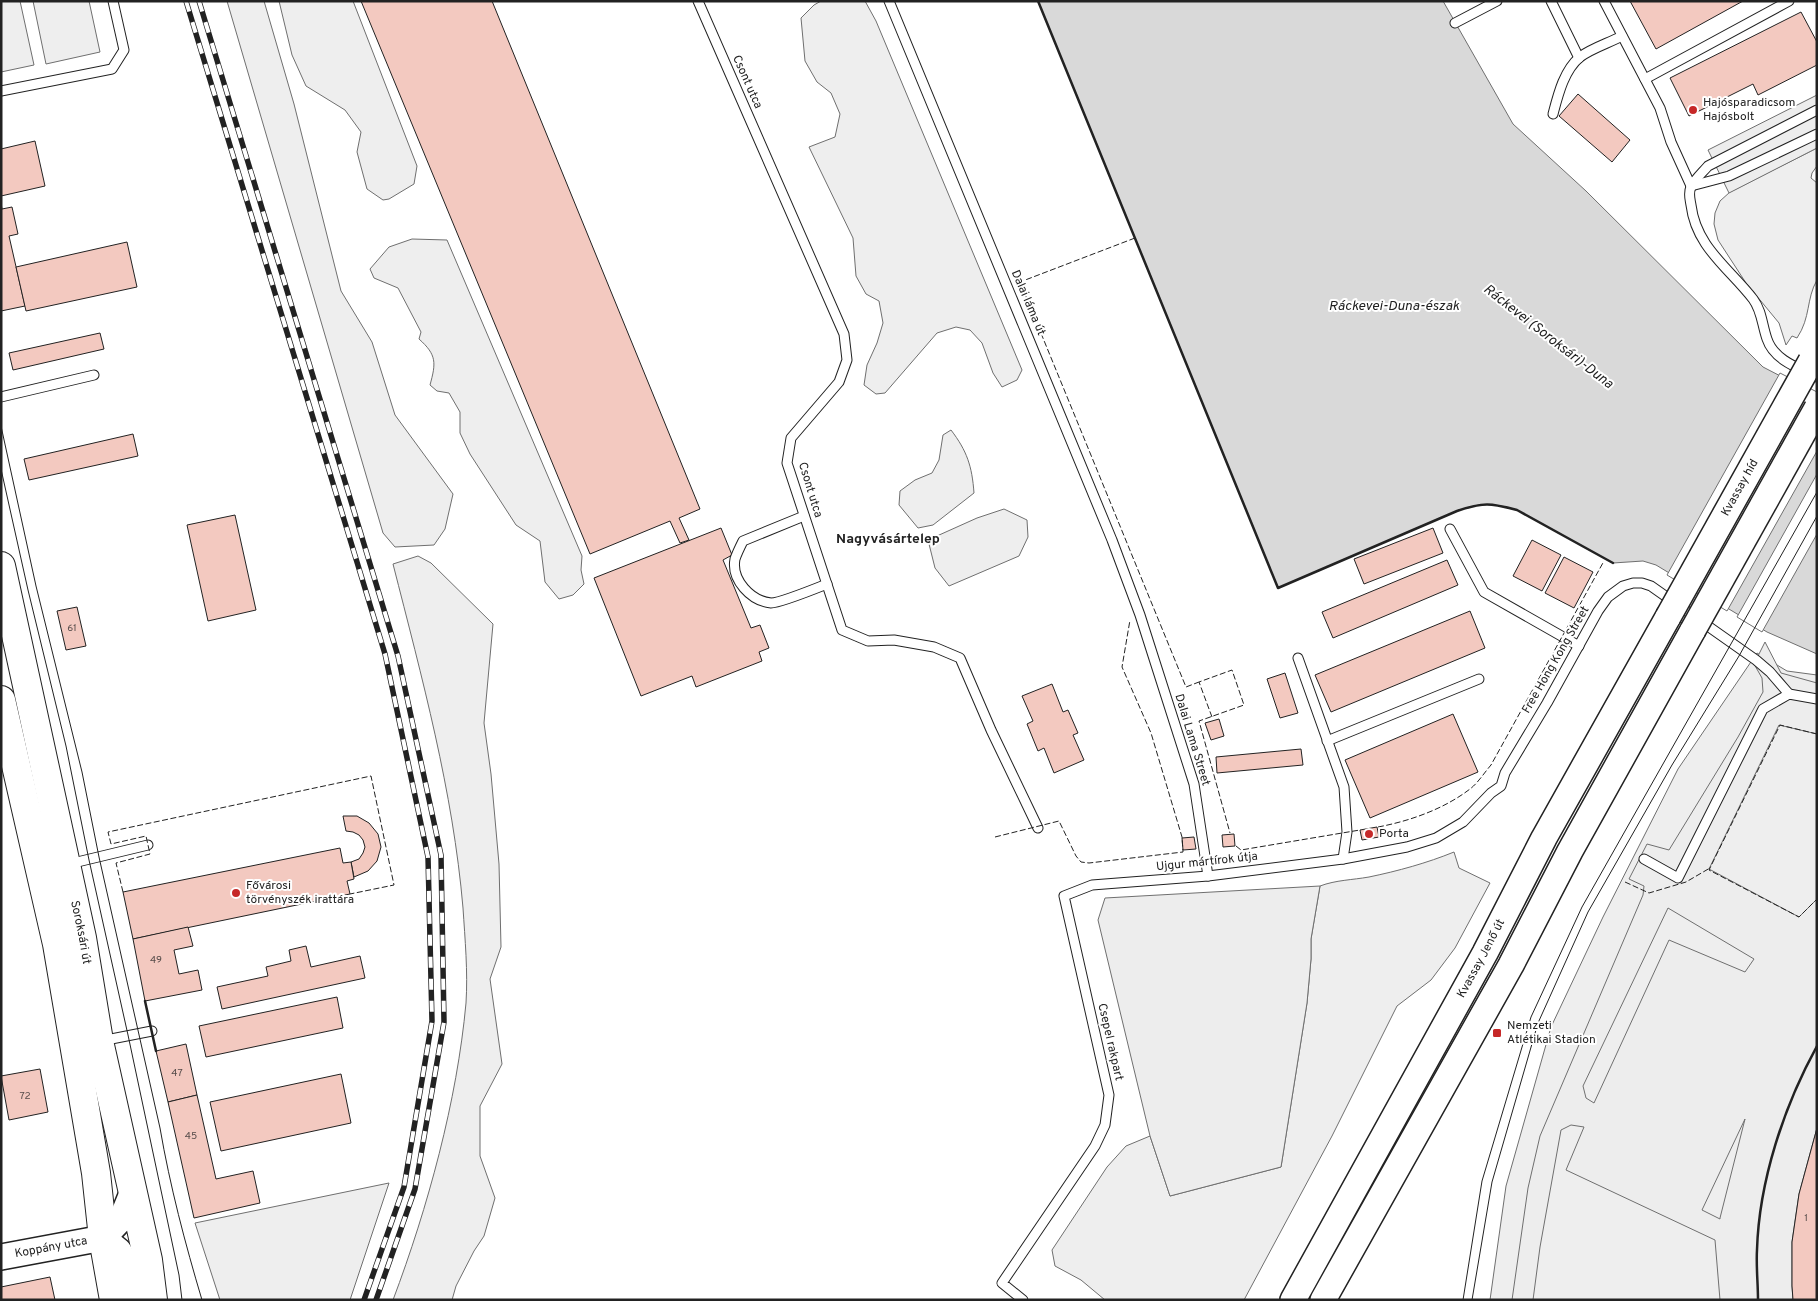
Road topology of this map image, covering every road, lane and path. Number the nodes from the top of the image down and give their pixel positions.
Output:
1 (112, 1) edge
2 (698, 1) edge
3 (889, 1) edge
4 (1497, 1) edge
5 (1551, 1) edge
6 (1604, 1) edge
7 (1789, 1) edge
8 (1455, 23) dead end
9 (1622, 36) junction
10 (1579, 58) junction
11 (1645, 79) junction
12 (1, 90) edge
13 (1817, 110) edge
14 (1553, 114) dead end
15 (1817, 134) edge
16 (1691, 186) junction
17 (1815, 363) edge
18 (94, 375) dead end
19 (1, 397) edge
20 (1817, 408) edge
21 (804, 516) junction
22 (1450, 529) dead end
23 (1, 566) edge
24 (827, 584) junction
25 (1668, 617) joint
26 (1579, 646) junction
27 (1298, 658) dead end
28 (1479, 678) dead end
29 (1790, 694) junction
30 (1817, 699) edge
31 (1, 700) edge
32 (1328, 741) junction
33 (1038, 828) dead end
34 (148, 845) dead end
35 (1354, 856) joint
36 (1343, 859) junction
37 (1644, 859) dead end
38 (66, 865) junction
39 (1208, 876) junction
40 (1064, 896) joint
41 (152, 1031) dead end
42 (99, 1041) junction
43 (133, 1191) junction
44 (103, 1238) junction
45 (1, 1257) edge
46 (114, 1300) edge
47 (138, 1300) edge
48 (153, 1300) edge
49 (1023, 1300) edge
50 (1293, 1300) edge
51 (1323, 1300) edge

1 - 12 lane
2 - 21 lane, Csont utca
3 - 39 lane, Dalai láma út
4 - 8 lane
5 - 10 lane
6 - 9 lane
7 - 11 lane
9 - 10 lane
9 - 11 lane
10 - 14 lane
11 - 16 lane
13 - 16 lane
15 - 16 lane
16 - 17 lane
17 - 25 main road, Kvassay híd, bridge
18 - 19 lane
20 - 51 main road, bridge
21 - 24 lane, Csont utca
21 - 24 lane
22 - 26 lane
23 - 38 main road, Soroksári út
24 - 33 lane, Csont utca
25 - 50 main road, Kvassay Jenő út
26 - 29 lane, Free Hong Kong Street
26 - 35 lane, Free Hong Kong Street
27 - 32 lane
28 - 32 lane
29 - 30 lane
29 - 37 lane
31 - 44 main road, Soroksári út
32 - 36 lane
34 - 38 lane
35 - 36 lane, Ujgur mártírok útja
36 - 39 lane, Ujgur mártírok útja
38 - 42 main road, Soroksári út
39 - 40 lane, Ujgur mártírok útja
40 - 49 lane, Csepel rakpart
41 - 42 lane
42 - 43 main road, Soroksári út
43 - 44 main road, Koppány utca
43 - 48 main road, Soroksári út
44 - 45 main road, Koppány utca
44 - 46 main road, Soroksári út
44 - 47 main road, Koppány utca

